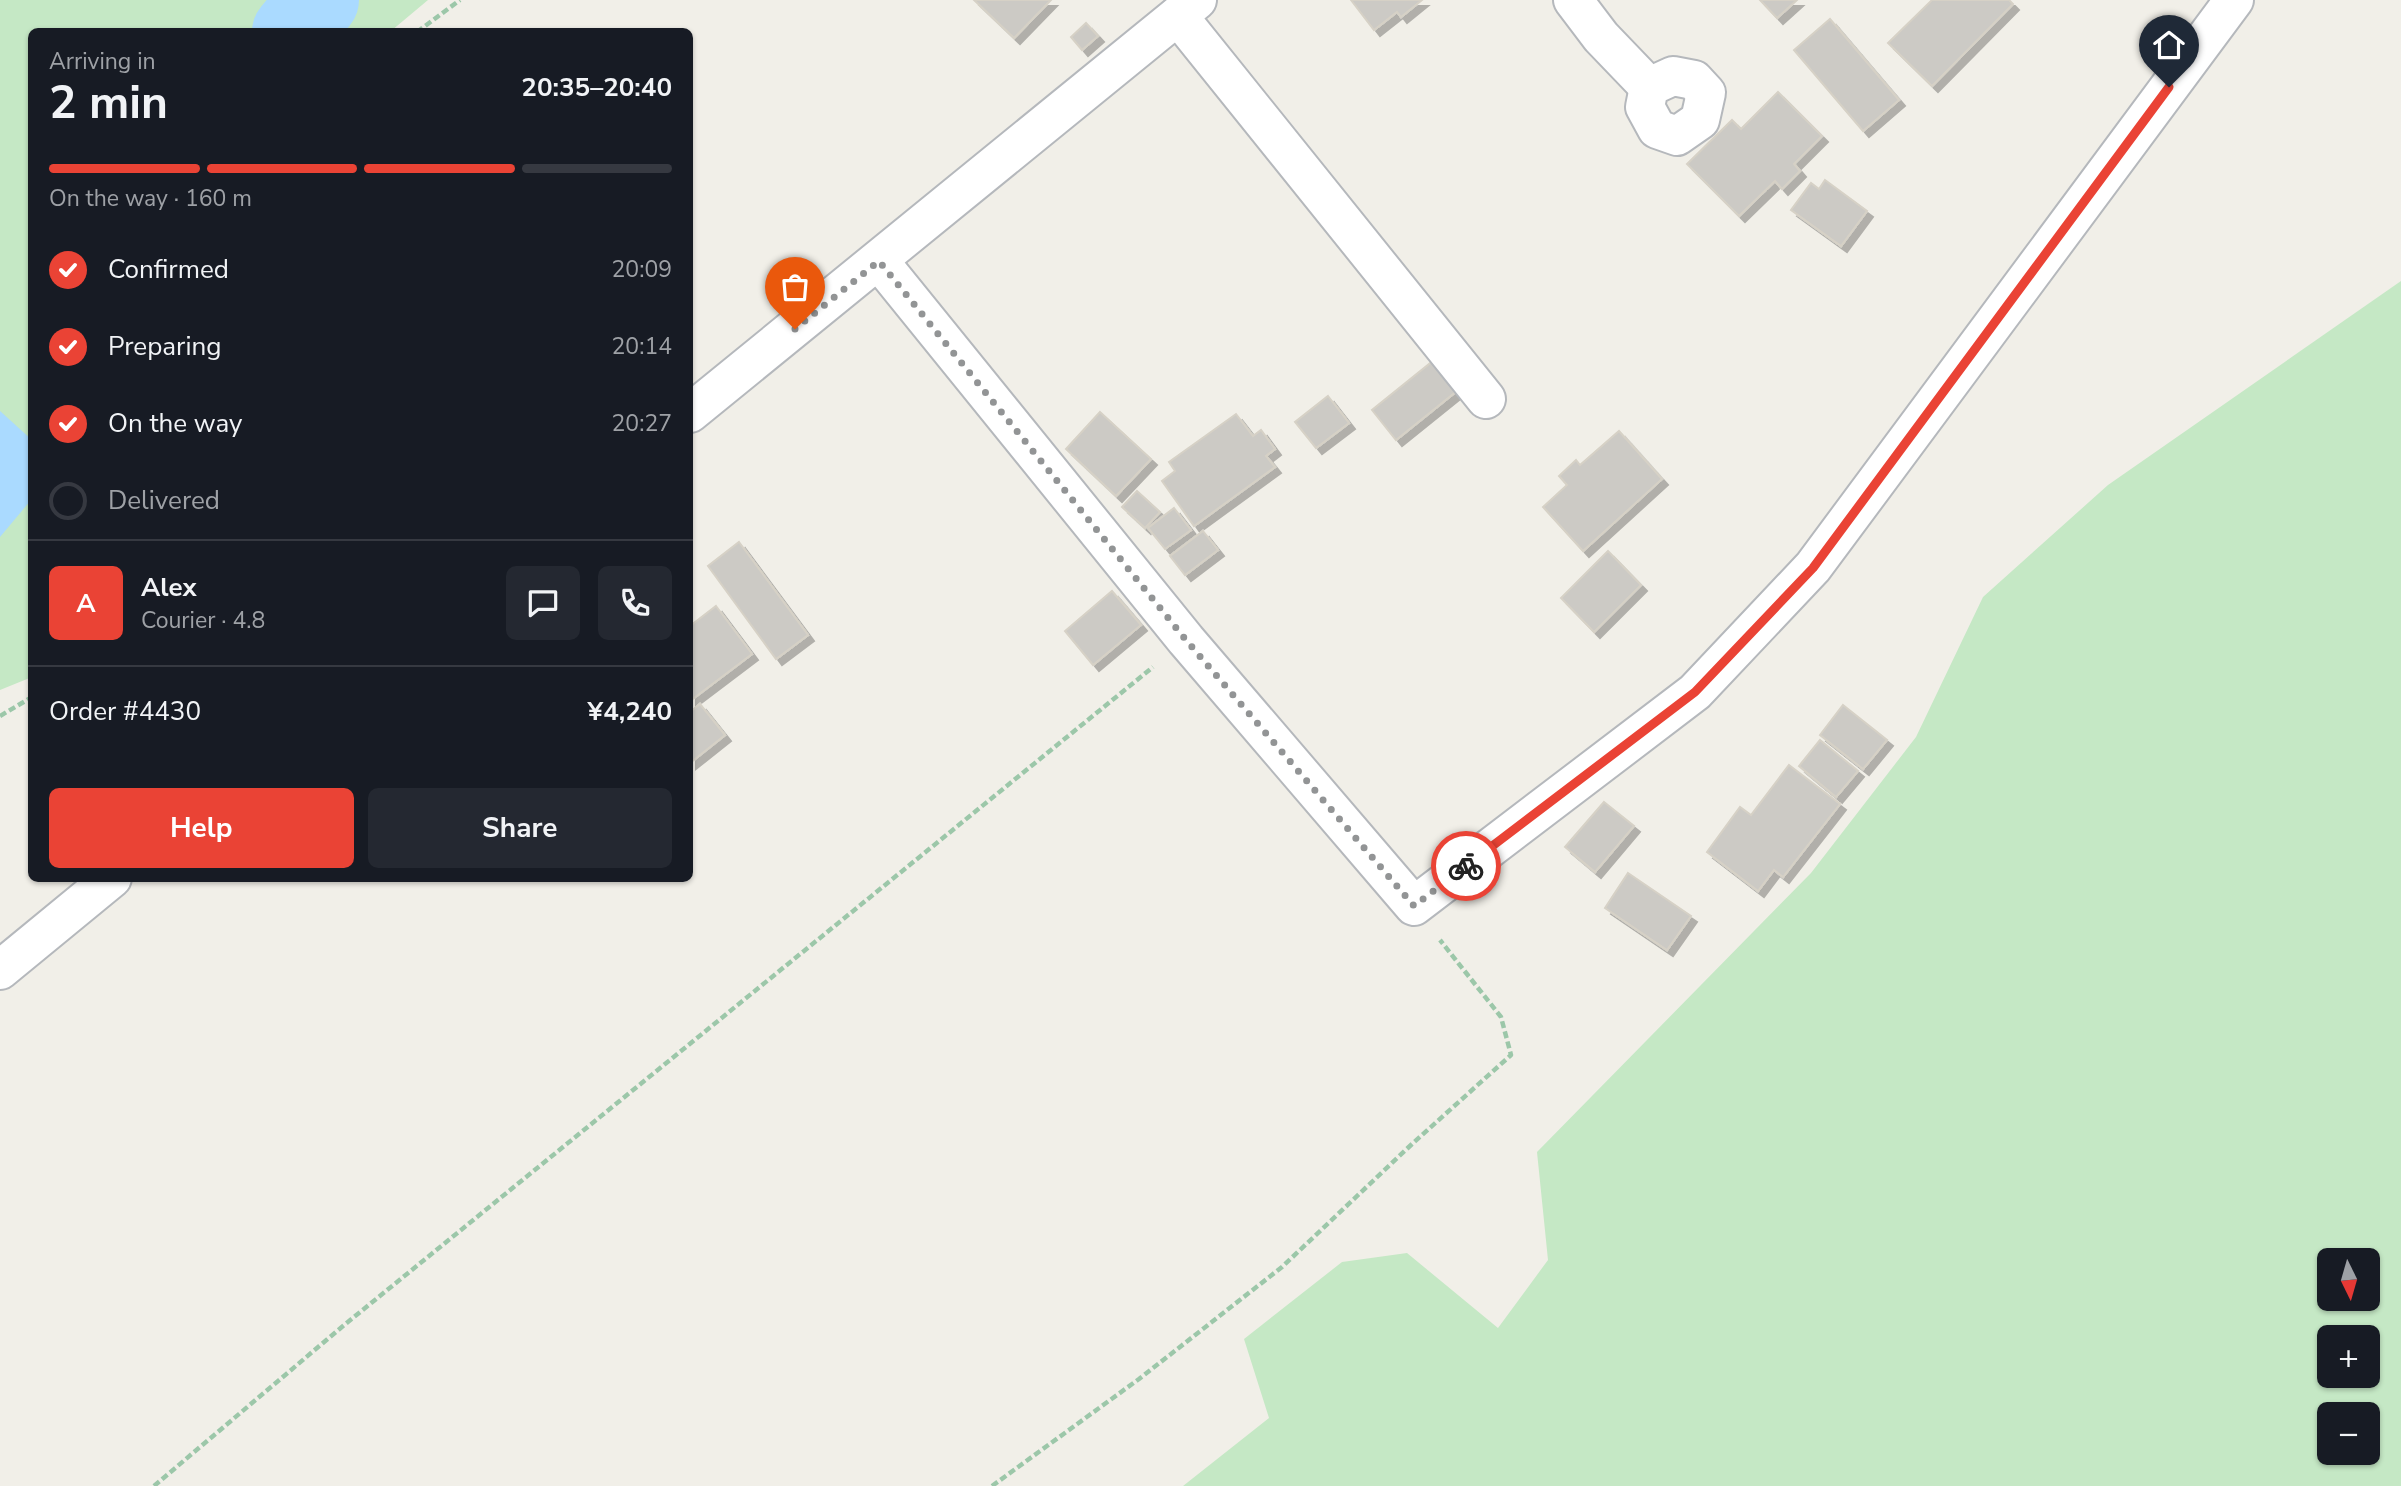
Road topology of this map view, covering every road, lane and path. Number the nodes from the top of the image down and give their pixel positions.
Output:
1 (460, 0) edge
2 (1573, 0) edge
3 (2234, 0) edge
4 (1188, 8) edge
5 (422, 28) edge
6 (1649, 86) dead end
7 (879, 261) junction
8 (1486, 399) dead end
9 (693, 411) edge
10 (1186, 640) junction
11 (28, 699) edge
12 (0, 716) edge
13 (107, 882) edge
14 (1414, 906) junction
15 (0, 970) edge
16 (154, 1486) edge
17 (992, 1486) edge

1 - 5 path
2 - 6 street
3 - 14 street
4 - 7 street
4 - 8 street
7 - 9 street
7 - 10 street
10 - 14 street
10 - 16 path
11 - 12 path
13 - 15 street
14 - 17 path

